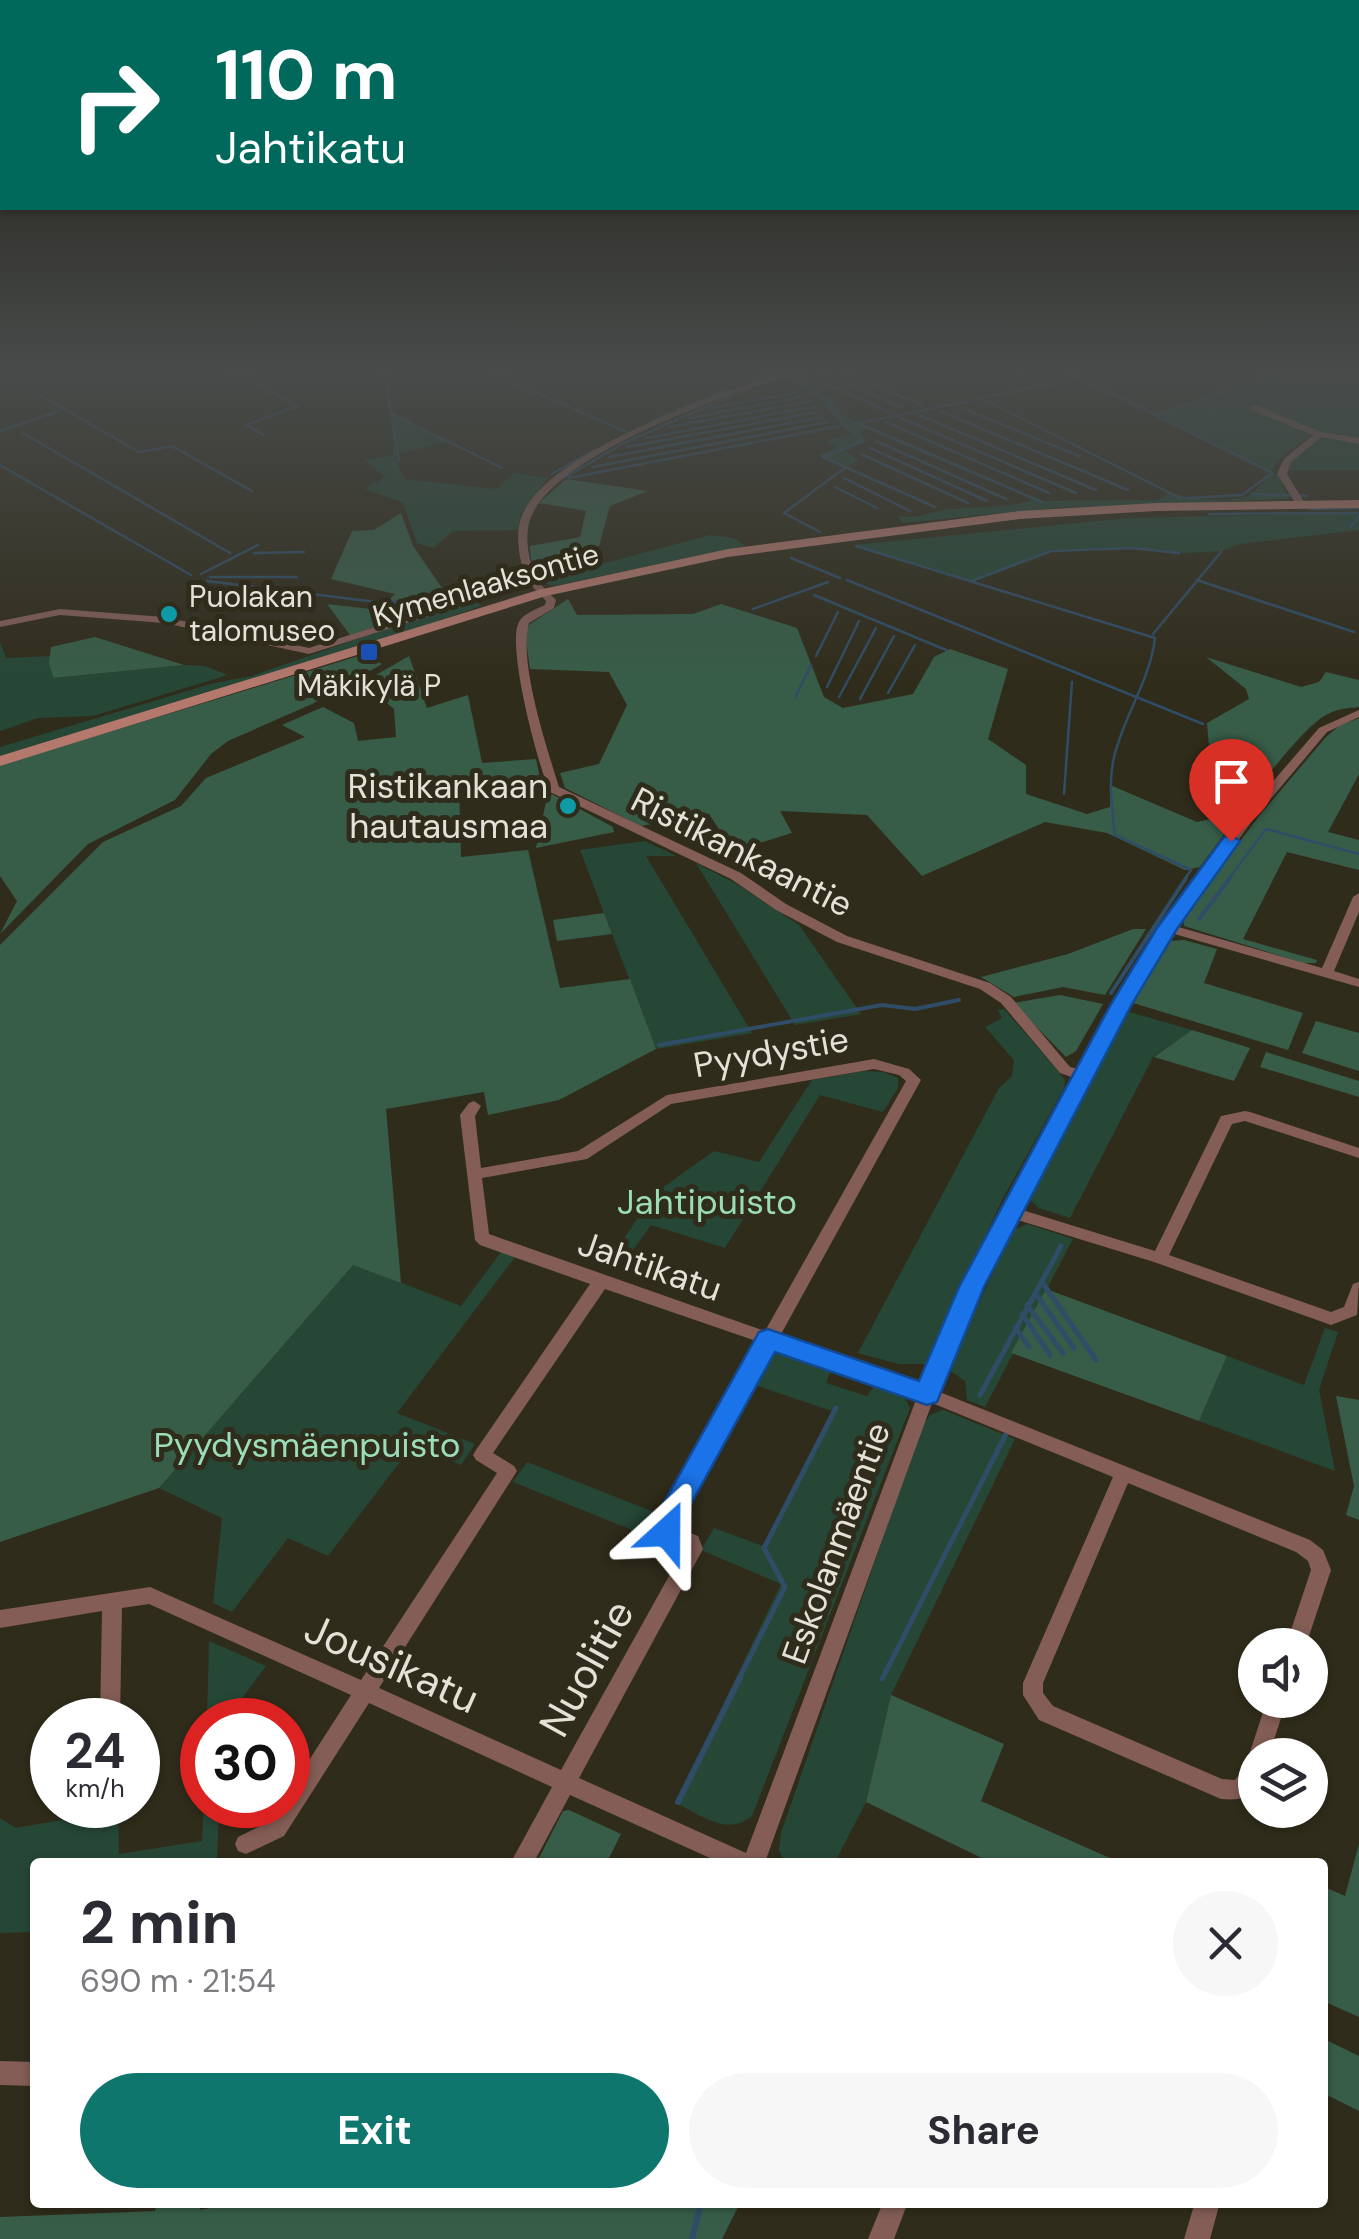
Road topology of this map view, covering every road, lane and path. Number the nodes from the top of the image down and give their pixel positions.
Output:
1 (559, 476) edge
2 (1285, 476) edge
3 (1359, 504) edge
4 (1301, 505) junction
5 (532, 580) junction
6 (543, 593) junction
7 (0, 624) edge
8 (1359, 713) edge
9 (0, 760) edge
10 (1359, 897) edge
11 (1168, 928) junction
12 (1326, 974) junction
13 (1359, 983) edge
14 (1084, 1076) junction
15 (474, 1106) dead end
16 (1359, 1153) edge
17 (476, 1174) junction
18 (1010, 1212) junction
19 (1160, 1258) junction
20 (600, 1281) junction
21 (1359, 1288) edge
22 (768, 1339) junction
23 (927, 1394) junction
24 (1123, 1474) junction
25 (112, 1601) junction
26 (0, 1620) edge
27 (1301, 1628) edge
28 (366, 1692) junction
29 (110, 1698) edge
30 (565, 1783) junction
31 (1238, 1790) edge
32 (246, 1844) dead end
33 (524, 1858) edge
34 (733, 1858) edge
35 (755, 1858) edge
36 (0, 2073) edge
37 (30, 2074) edge
38 (894, 2208) edge
39 (1206, 2208) edge
40 (881, 2239) edge
41 (1197, 2239) edge

1 - 5 street
2 - 4 street
3 - 4 main road, Kymenlaaksontie
4 - 6 main road, Kymenlaaksontie
5 - 6 street
5 - 7 street
6 - 9 main road, Kymenlaaksontie
6 - 14 street, Ristikankaantie
8 - 11 street, Eskolanmäentie
10 - 12 street
11 - 12 street
11 - 14 street, Eskolanmäentie
12 - 13 street
14 - 18 street, Eskolanmäentie
15 - 17 street, Jahtikatu
16 - 19 street
17 - 20 street, Jahtikatu
17 - 22 street, Pyydystie
18 - 19 street
18 - 23 street, Eskolanmäentie
19 - 21 street
20 - 22 street, Jahtikatu
20 - 28 street
22 - 23 street, Jahtikatu
22 - 30 street, Nuolitie
23 - 24 street, Jahtikatu
23 - 35 street, Eskolanmäentie
24 - 27 street, Jahtikatu
24 - 31 street
25 - 26 street, Jousikatu
25 - 28 street, Jousikatu
25 - 29 street
28 - 30 street, Jousikatu
28 - 32 street
30 - 33 street
30 - 34 street, Jousikatu
36 - 37 street
38 - 40 street
39 - 41 street

